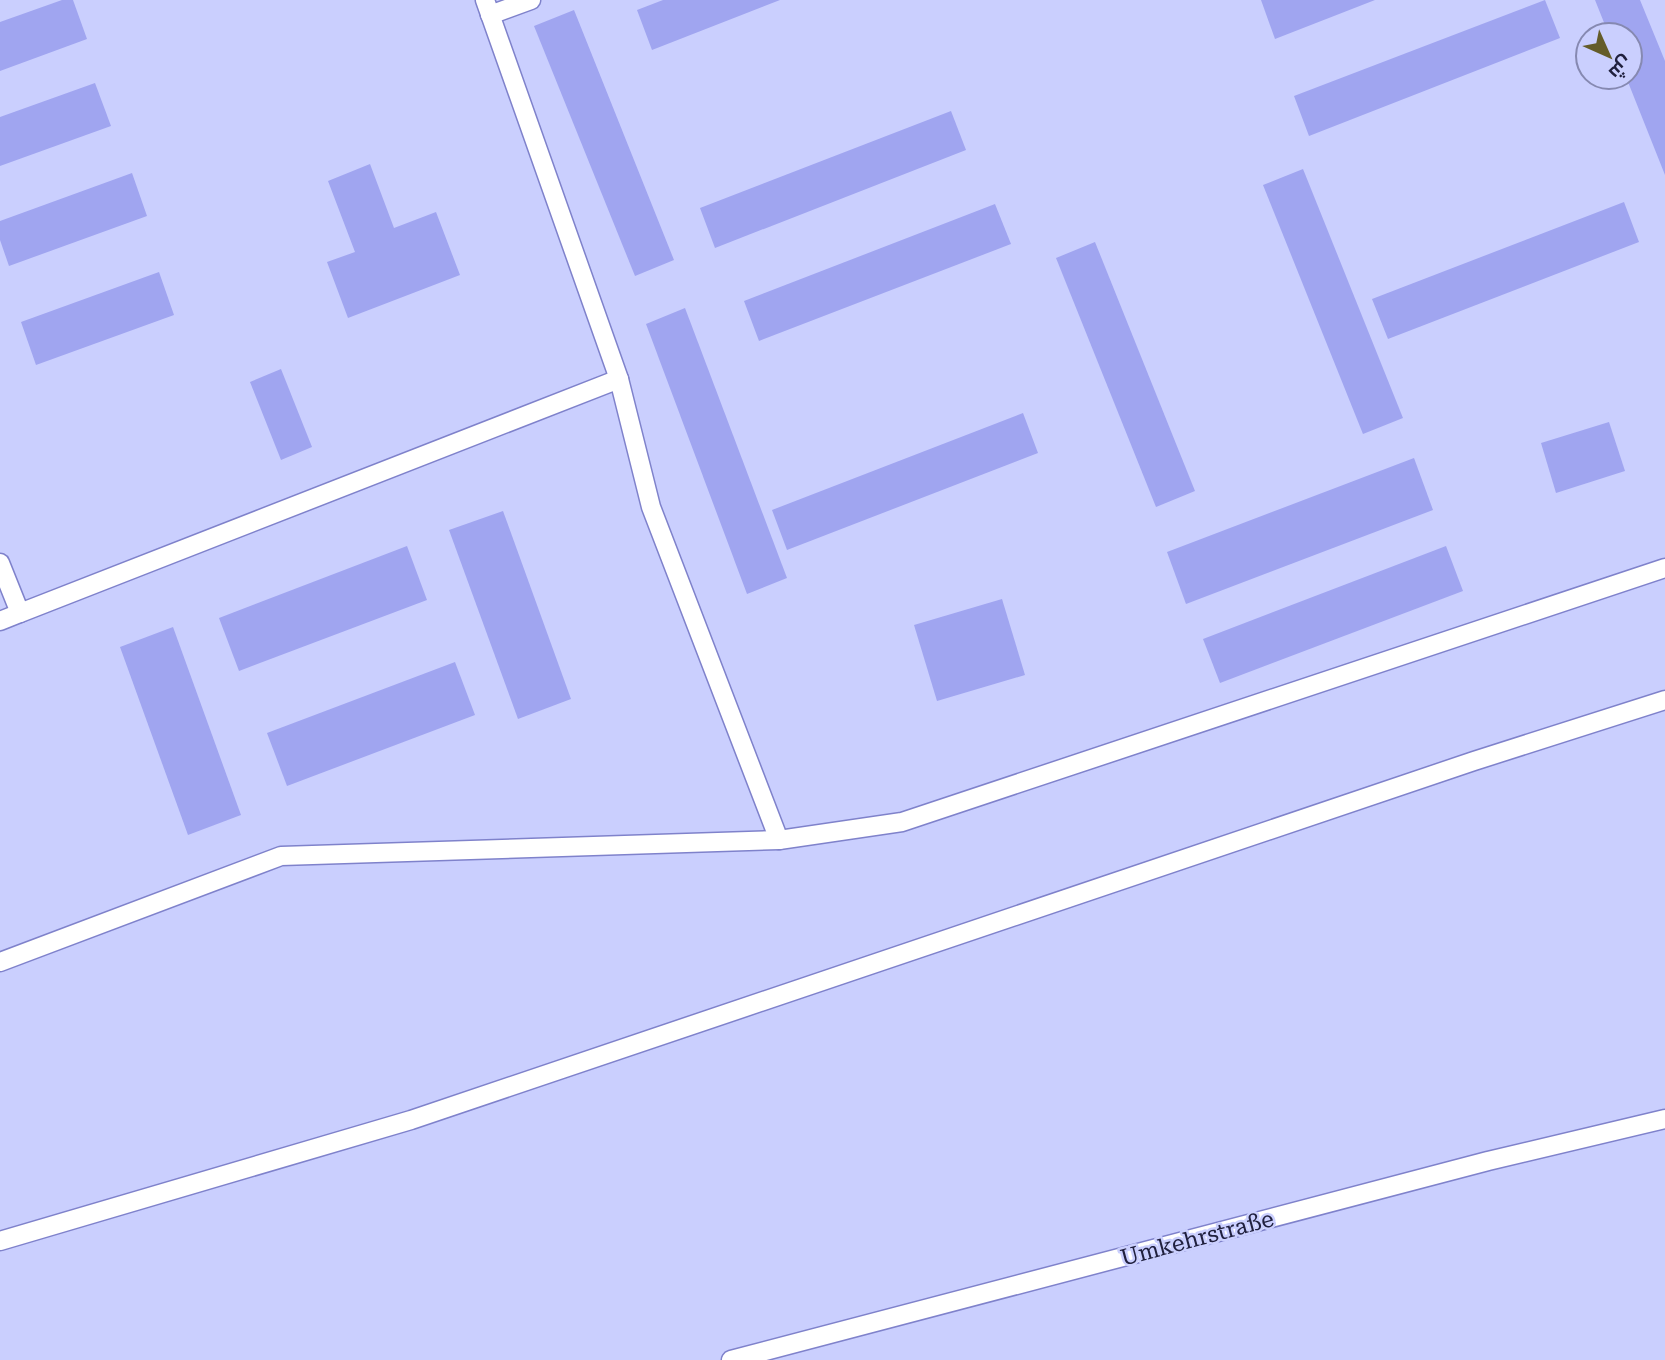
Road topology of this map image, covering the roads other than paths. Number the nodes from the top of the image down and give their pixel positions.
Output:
1 (531, 0) edge
2 (488, 7) edge
3 (619, 379) junction
4 (0, 563) edge
5 (1665, 568) edge
6 (20, 613) junction
7 (0, 621) edge
8 (1665, 700) edge
9 (779, 840) junction
10 (0, 962) edge
11 (1665, 1119) edge
12 (0, 1241) edge
13 (731, 1360) edge

1 - 2 lane
2 - 3 lane
3 - 6 lane
3 - 9 lane
4 - 6 lane
5 - 9 lane
6 - 7 lane
8 - 12 lane
9 - 10 lane
11 - 13 lane, Umkehrstraße

